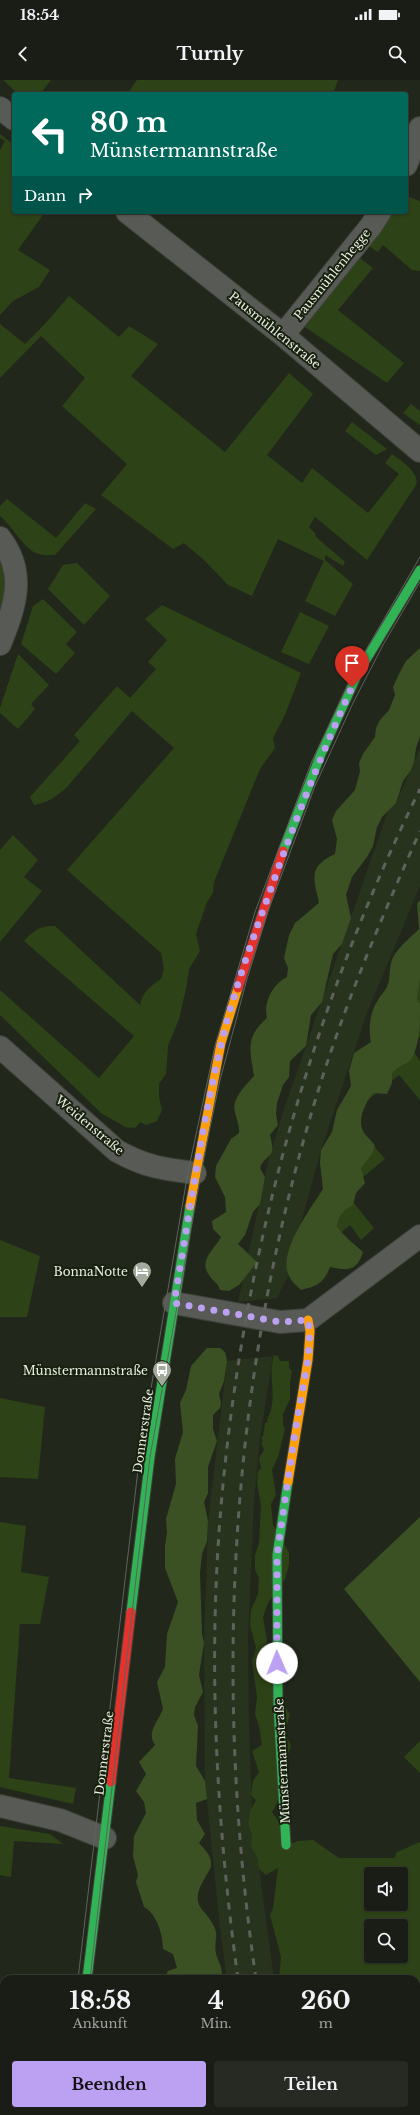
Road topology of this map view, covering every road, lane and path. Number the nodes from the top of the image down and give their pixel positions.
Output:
1 (0, 108) edge
2 (12, 117) edge
3 (420, 128) edge
4 (408, 160) edge
5 (130, 214) edge
6 (379, 214) edge
7 (282, 335) junction
8 (420, 451) edge
9 (0, 538) edge
10 (420, 570) edge
11 (0, 644) edge
12 (0, 1047) edge
13 (195, 1173) junction
14 (420, 1236) edge
15 (174, 1303) junction
16 (308, 1320) junction
17 (0, 1806) edge
18 (105, 1838) junction
19 (286, 1845) dead end
20 (88, 1975) edge

1 - 2 street
3 - 4 street
5 - 7 street, Pausmühlenstraße
6 - 7 street, Pausmühlenhegge
7 - 8 street, Pausmühlenstraße
9 - 11 street
10 - 13 main road, Donnerstraße
12 - 13 street, Weidenstraße
13 - 15 main road, Donnerstraße
14 - 16 street
15 - 16 street
15 - 18 main road, Donnerstraße
16 - 19 main road, Münstermannstraße
17 - 18 street
18 - 20 main road, Donnerstraße

